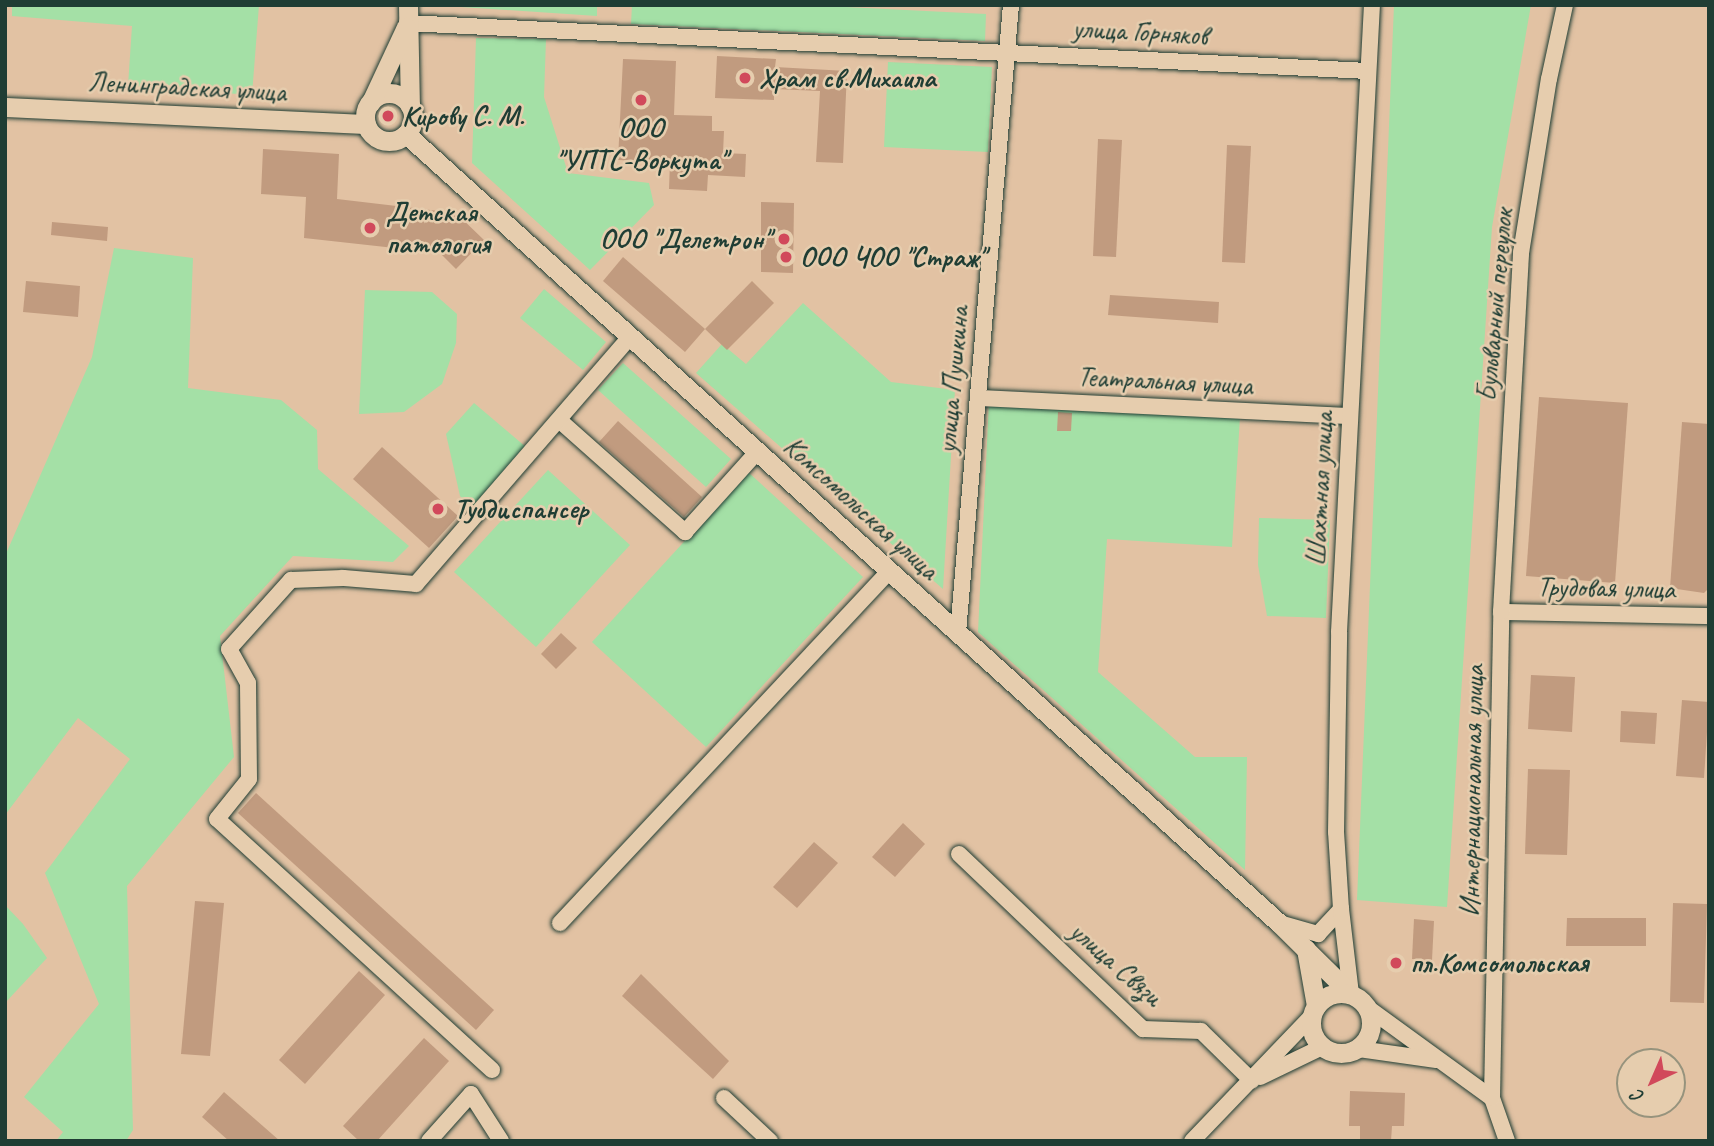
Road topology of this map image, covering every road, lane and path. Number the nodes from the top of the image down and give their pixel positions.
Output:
1 (1011, 5) edge
2 (1372, 5) edge
3 (1565, 5) edge
4 (408, 14) edge
5 (1008, 51) junction
6 (1367, 71) junction
7 (371, 102) junction
8 (410, 106) junction
9 (5, 107) edge
10 (366, 124) junction
11 (406, 134) junction
12 (630, 337) junction
13 (978, 398) junction
14 (1350, 416) junction
15 (559, 420) junction
16 (757, 452) junction
17 (889, 571) junction
18 (1502, 612) junction
19 (1709, 616) edge
20 (958, 633) junction
21 (959, 854) dead end
22 (1341, 909) junction
23 (560, 923) dead end
24 (1279, 923) junction
25 (1307, 949) junction
26 (1351, 994) junction
27 (1368, 1008) junction
28 (1314, 1011) junction
29 (1322, 1047) junction
30 (1359, 1049) junction
31 (1438, 1060) junction
32 (492, 1070) dead end
33 (1252, 1081) junction
34 (724, 1098) dead end
35 (1492, 1098) junction
36 (429, 1141) edge
37 (501, 1141) edge
38 (770, 1141) edge
39 (1192, 1141) edge
40 (1507, 1141) edge

1 - 5 street, улица Пушкина
2 - 6 street, Шахтная улица
3 - 18 street, Бульварный переулок
4 - 5 street, улица Горняков
4 - 7 main road
4 - 8 main road
5 - 6 street, улица Горняков
5 - 13 street, улица Пушкина
6 - 14 street, Шахтная улица
7 - 8 main road
7 - 10 main road
8 - 11 main road
9 - 10 main road, Ленинградская улица
10 - 11 main road
11 - 12 main road, Комсомольская улица
12 - 15 street
12 - 16 main road, Комсомольская улица
13 - 14 street, Театральная улица
13 - 20 street, улица Пушкина
14 - 22 street, Шахтная улица
15 - 16 street
15 - 32 street
16 - 17 main road, Комсомольская улица
17 - 20 main road, Комсомольская улица
17 - 23 street
18 - 19 street, Трудовая улица
18 - 35 street, Интернациональная улица
20 - 24 main road, Комсомольская улица
21 - 33 street, улица Связи
22 - 24 street
22 - 26 street, Шахтная улица
24 - 25 main road, Комсомольская улица
25 - 26 main road, Комсомольская улица
25 - 28 main road
26 - 27 main road
26 - 28 main road
27 - 30 main road
27 - 31 street
28 - 29 main road
28 - 33 street
29 - 30 main road
29 - 33 street
30 - 31 street
31 - 35 street
33 - 39 street
34 - 38 street
35 - 40 street
36 - 37 street

